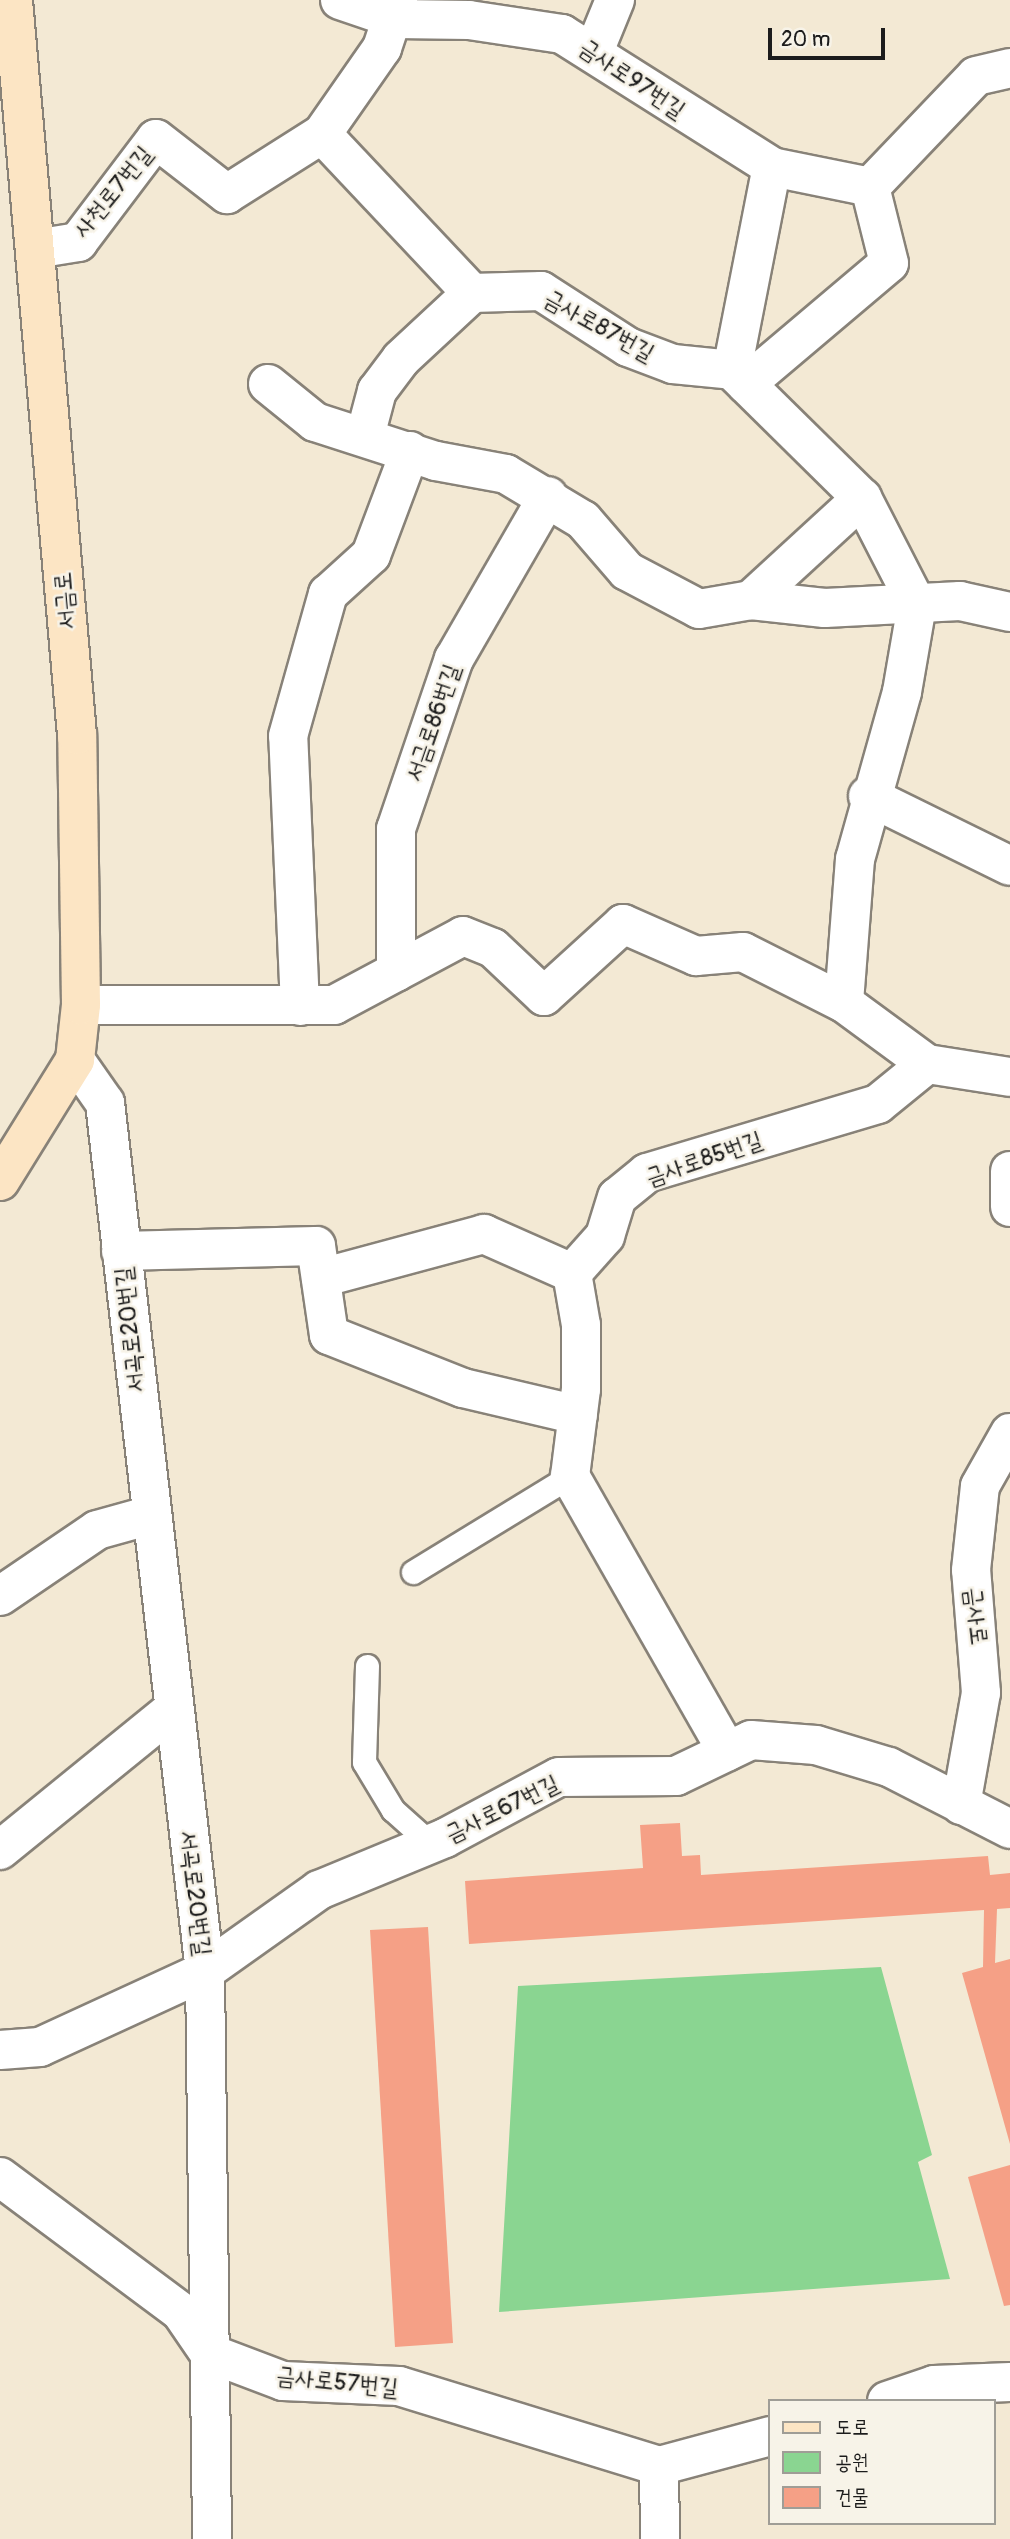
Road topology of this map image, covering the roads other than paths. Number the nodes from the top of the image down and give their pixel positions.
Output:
1 (13, 0) edge
2 (340, 0) edge
3 (615, 0) edge
4 (397, 10) edge
5 (595, 50) junction
6 (1010, 68) edge
7 (322, 134) junction
8 (772, 167) junction
9 (870, 187) junction
10 (35, 249) junction
11 (472, 293) junction
12 (739, 377) junction
13 (268, 384) dead end
14 (365, 436) junction
15 (410, 451) junction
16 (548, 496) junction
17 (862, 498) junction
18 (751, 600) junction
19 (916, 605) junction
20 (1010, 612) edge
21 (868, 796) junction
22 (1010, 866) edge
23 (396, 972) junction
24 (844, 1003) junction
25 (81, 1005) junction
26 (300, 1006) junction
27 (75, 1060) junction
28 (927, 1064) junction
29 (1010, 1077) edge
30 (1010, 1171) edge
31 (0, 1181) edge
32 (1010, 1207) edge
33 (121, 1251) junction
34 (319, 1262) junction
35 (572, 1273) junction
36 (578, 1415) junction
37 (1010, 1433) edge
38 (570, 1476) junction
39 (151, 1515) junction
40 (413, 1572) dead end
41 (0, 1596) edge
42 (367, 1667) dead end
43 (171, 1711) junction
44 (727, 1751) junction
45 (961, 1805) junction
46 (1010, 1829) edge
47 (431, 1844) junction
48 (0, 1850) edge
49 (205, 1971) junction
50 (0, 2050) edge
51 (0, 2177) edge
52 (209, 2353) junction
53 (1010, 2382) edge
54 (893, 2399) edge
55 (768, 2437) edge
56 (659, 2466) junction
57 (212, 2539) edge
58 (660, 2539) edge

1 - 10 street, 서금로
2 - 4 street, 금사로97번길
3 - 5 street
4 - 5 street, 금사로97번길
4 - 7 street, 사천로7번길
5 - 8 street, 금사로97번길
6 - 9 street
7 - 10 street, 사천로7번길
7 - 11 street
8 - 9 street, 금사로97번길
8 - 12 street
9 - 12 street
10 - 25 street, 서금로
11 - 12 street, 금사로87번길
11 - 14 street
12 - 17 street
13 - 14 street
14 - 15 street
15 - 16 street
15 - 26 street
16 - 18 street
16 - 23 street, 서금로86번길
17 - 18 street
17 - 19 street
18 - 19 street
19 - 20 street
19 - 21 street
21 - 22 street
21 - 24 street
23 - 24 street
23 - 26 street
24 - 28 street
25 - 26 street
25 - 27 street, 서금로
27 - 31 street, 서금로
27 - 33 street, 서곡로20번길
28 - 29 street
28 - 35 street, 금사로85번길
30 - 32 street
33 - 34 street, 서곡로20번길
33 - 39 street, 서곡로20번길
34 - 35 street, 서곡로20번길
34 - 36 street
35 - 36 street
36 - 38 street
37 - 45 street, 금사로
38 - 40 lane
38 - 44 street
39 - 41 street
39 - 43 street, 서곡로20번길
42 - 47 lane, 금사로67번길
43 - 48 street
43 - 49 street, 서곡로20번길
44 - 45 street, 금사로67번길
44 - 47 street, 금사로67번길
45 - 46 street, 금사로67번길
47 - 49 street, 금사로67번길
49 - 50 street, 금사로67번길
49 - 52 street, 서곡로20번길
51 - 52 street
52 - 56 street, 금사로57번길
52 - 57 street, 서곡로20번길
53 - 54 street
55 - 56 street
56 - 58 street

